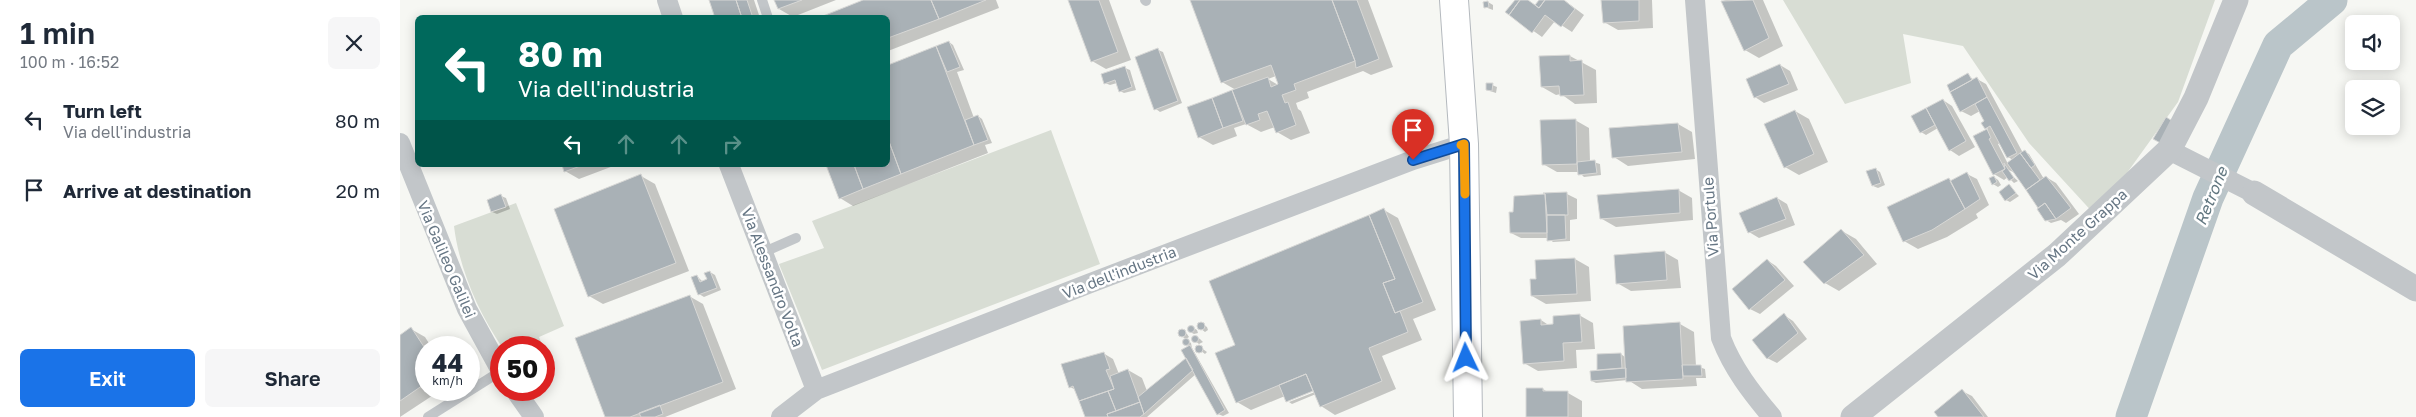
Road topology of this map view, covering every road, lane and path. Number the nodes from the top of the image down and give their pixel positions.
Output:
1 (667, 0) edge
2 (762, 0) edge
3 (1454, 0) edge
4 (1695, 0) edge
5 (2236, 0) edge
6 (672, 15) edge
7 (767, 15) edge
8 (400, 143) edge
9 (1464, 144) junction
10 (2168, 150) junction
11 (731, 167) edge
12 (2254, 193) joint
13 (796, 238) dead end
14 (764, 252) junction
15 (2416, 289) edge
16 (490, 351) edge
17 (490, 378) edge
18 (816, 390) junction
19 (523, 401) edge
20 (428, 417) edge
21 (534, 417) edge
22 (781, 417) edge
23 (1468, 417) edge
24 (1772, 417) edge
25 (1853, 417) edge

1 - 6 street
2 - 7 lane
3 - 9 main road
4 - 24 street, Via Portule
5 - 10 street, Via Monte Grappa
8 - 16 street, Via Galileo Galilei
9 - 18 street, Via dell'industria
9 - 23 main road
10 - 12 street
10 - 25 street, Via Monte Grappa
11 - 14 street, Via Alessandro Volta
12 - 15 street
13 - 14 lane
14 - 18 street, Via Alessandro Volta
17 - 20 lane
18 - 22 street, Via dell'industria
19 - 21 street

